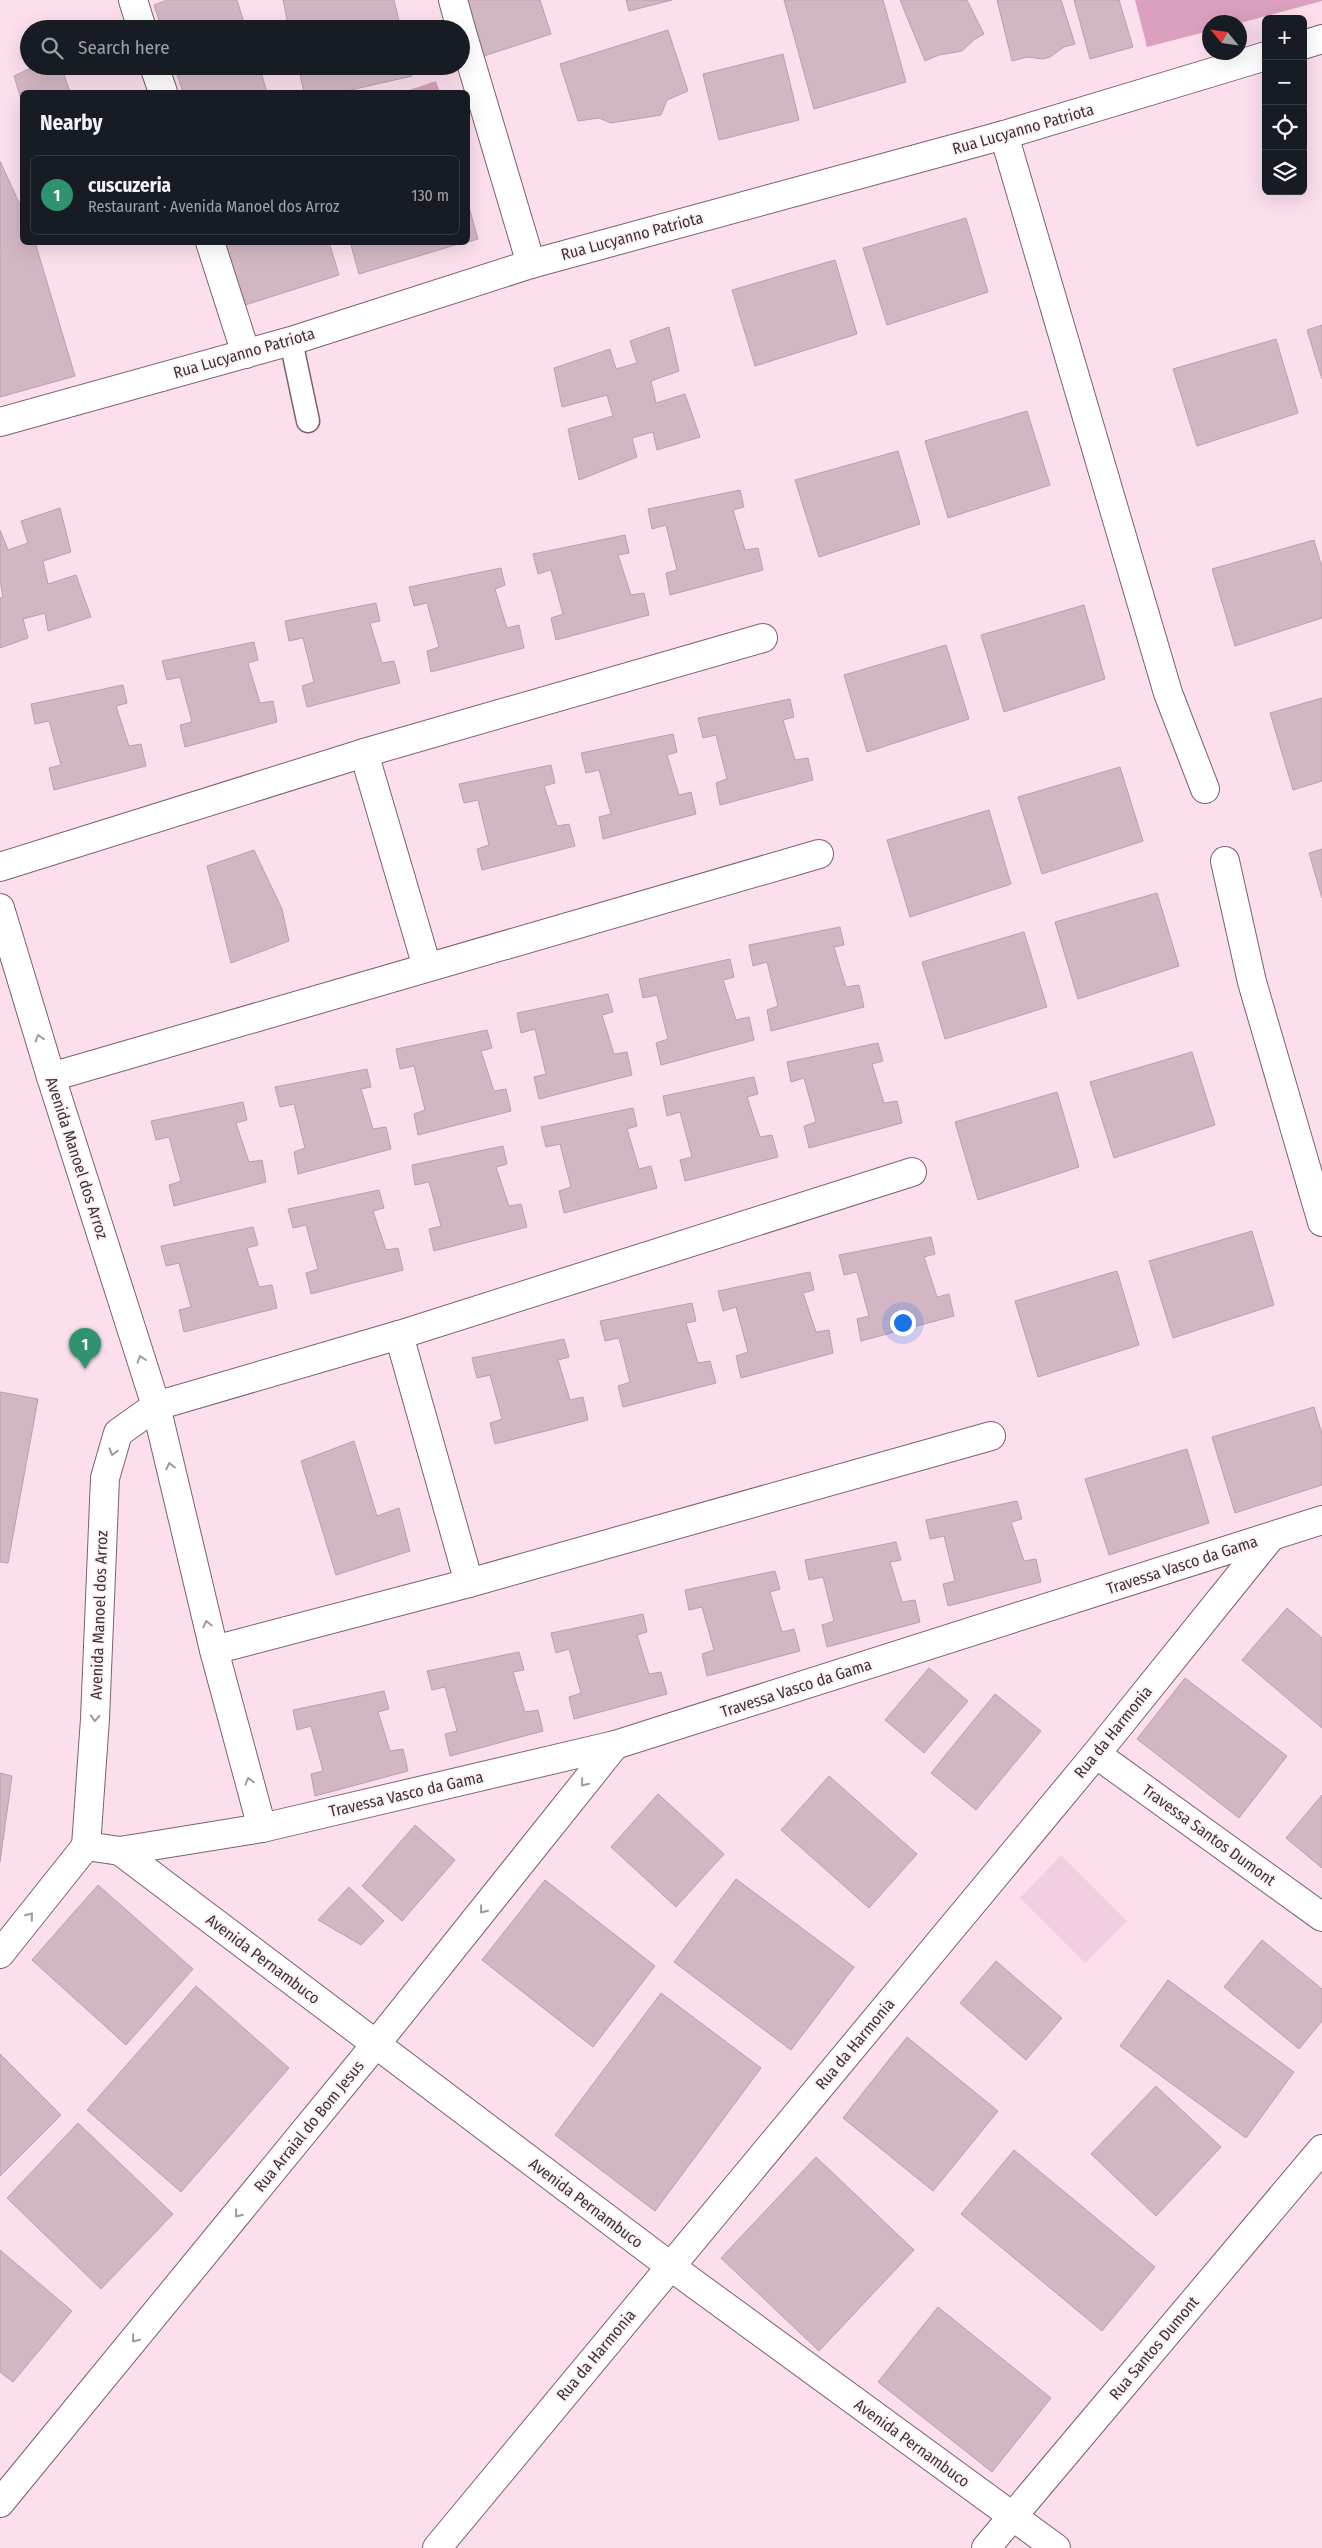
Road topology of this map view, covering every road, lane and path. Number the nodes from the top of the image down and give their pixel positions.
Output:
1 (133, 0) edge
2 (453, 0) edge
3 (139, 20) edge
4 (459, 20) edge
5 (1322, 39) edge
6 (1307, 44) edge
7 (1262, 57) edge
8 (470, 59) edge
9 (157, 75) edge
10 (161, 90) edge
11 (1004, 135) junction
12 (211, 245) edge
13 (531, 264) junction
14 (291, 341) junction
15 (246, 354) junction
16 (308, 421) dead end
17 (0, 422) edge
18 (763, 638) dead end
19 (364, 753) junction
20 (1205, 789) dead end
21 (819, 854) dead end
22 (1224, 861) dead end
23 (0, 868) edge
24 (0, 908) edge
25 (427, 967) junction
26 (51, 1077) junction
27 (912, 1172) dead end
28 (1322, 1222) edge
29 (399, 1335) junction
30 (156, 1406) junction
31 (991, 1436) dead end
32 (1322, 1520) edge
33 (1270, 1538) junction
34 (469, 1583) junction
35 (214, 1650) junction
36 (615, 1745) junction
37 (1096, 1754) junction
38 (262, 1828) junction
39 (86, 1846) junction
40 (120, 1851) junction
41 (1322, 1917) edge
42 (0, 1954) edge
43 (376, 2044) junction
44 (1322, 2149) edge
45 (670, 2266) junction
46 (0, 2504) edge
47 (1012, 2516) junction
48 (437, 2548) edge
49 (986, 2548) edge
50 (1056, 2548) edge

1 - 3 street
2 - 4 street
5 - 6 street
7 - 11 street, Rua Lucyanno Patriota
8 - 13 street
9 - 10 street
11 - 13 street, Rua Lucyanno Patriota
11 - 20 street
12 - 15 street
13 - 14 street, Rua Lucyanno Patriota
14 - 15 street, Rua Lucyanno Patriota
14 - 16 lane
15 - 17 street, Rua Lucyanno Patriota
18 - 19 street
19 - 23 street
19 - 25 street
21 - 25 street
22 - 28 street
26 -> 24 street, Avenida Manoel dos Arroz
25 - 26 street
30 -> 26 street, Avenida Manoel dos Arroz
27 - 29 street
29 - 30 street
29 - 34 street
35 -> 30 street, Avenida Manoel dos Arroz
30 -> 39 street, Avenida Manoel dos Arroz
31 - 34 street
32 - 33 street, Travessa Vasco da Gama
33 - 36 street, Travessa Vasco da Gama
33 - 37 street, Rua da Harmonia
34 - 35 street
38 -> 35 street, Avenida Manoel dos Arroz
36 - 38 street, Travessa Vasco da Gama
36 -> 43 street, Rua Arraial do Bom Jesus
37 - 41 street, Travessa Santos Dumont
37 - 45 street, Rua da Harmonia
38 - 40 street, Travessa Vasco da Gama
39 - 40 street
42 -> 39 street
40 - 43 street, Avenida Pernambuco
43 - 45 street, Avenida Pernambuco
43 -> 46 street, Rua Arraial do Bom Jesus
44 - 47 street, Rua Santos Dumont
45 - 47 street, Avenida Pernambuco
45 - 48 street, Rua da Harmonia
47 - 49 street, Rua Santos Dumont
47 - 50 street, Avenida Pernambuco

